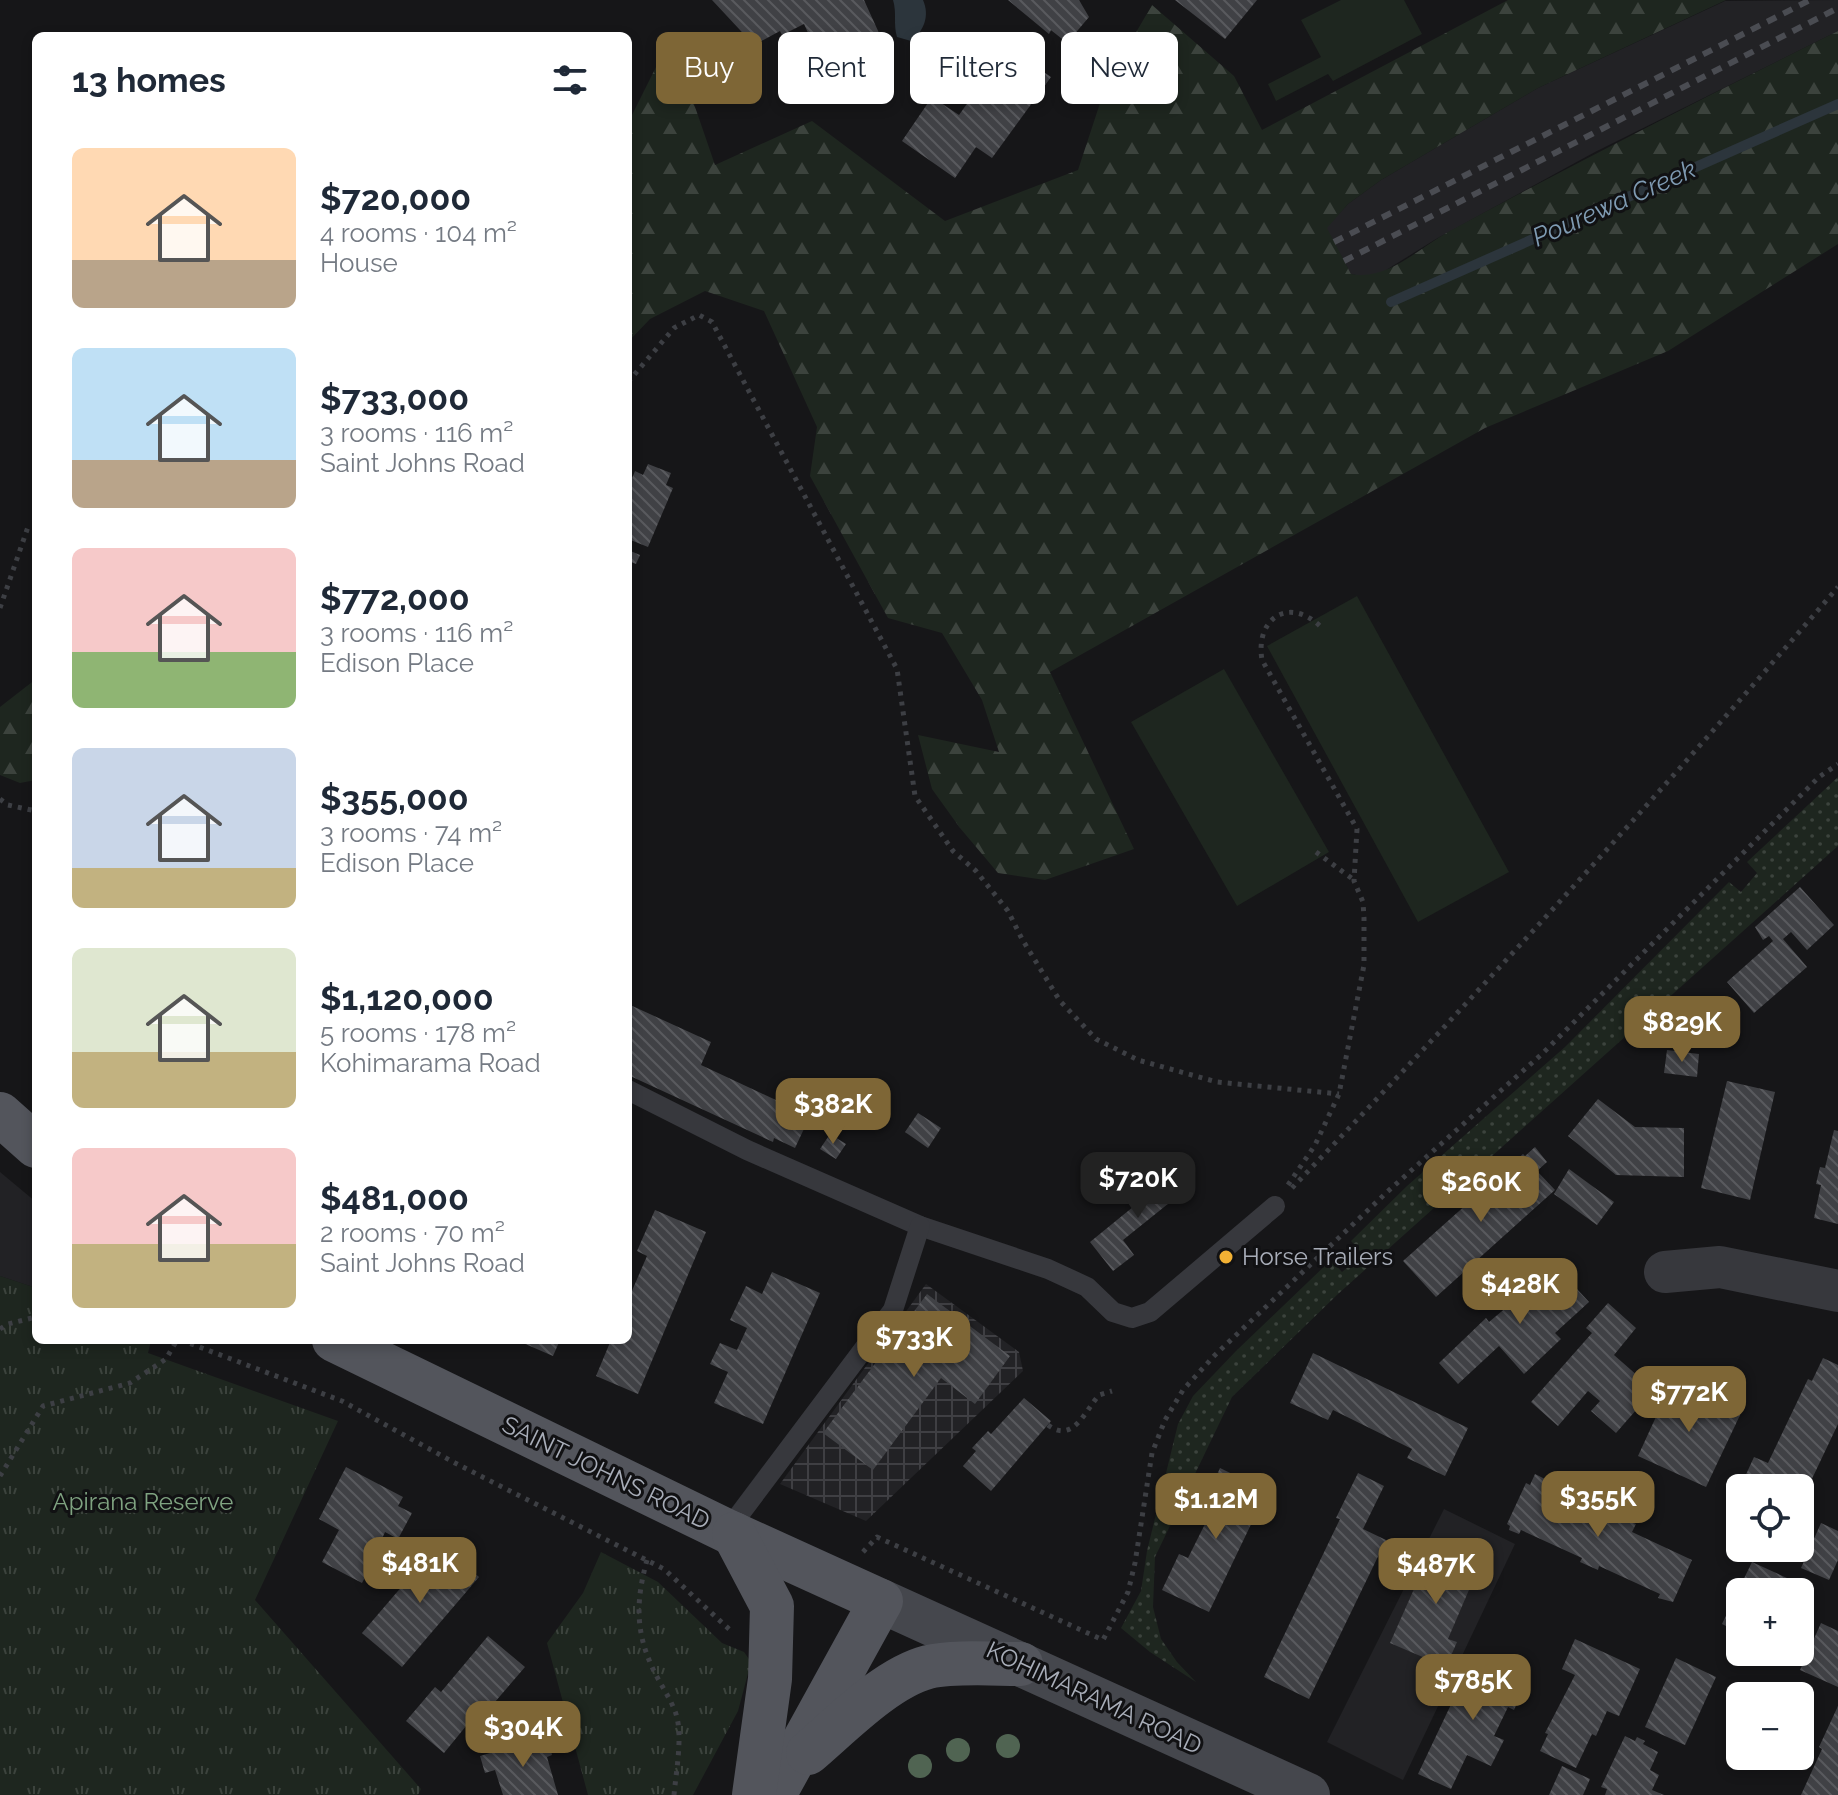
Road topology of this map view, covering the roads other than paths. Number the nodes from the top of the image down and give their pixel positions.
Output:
1 (632, 1092) edge
2 (0, 1114) edge
3 (32, 1142) edge
4 (1275, 1206) road end
5 (920, 1226) junction
6 (1665, 1272) dead end
7 (1838, 1291) edge
8 (342, 1344) edge
9 (730, 1533) junction
10 (881, 1601) junction
11 (1021, 1664) junction
12 (772, 1787) edge
13 (1308, 1795) edge

1 - 5 lane
2 - 3 main road
4 - 5 lane
5 - 9 lane
6 - 7 street
8 - 9 main road, SAINT JOHNS ROAD
9 - 10 main road, SAINT JOHNS ROAD
9 - 12 main road
10 - 11 main road, KOHIMARAMA ROAD
10 - 12 main road
11 - 12 main road
11 - 13 main road, KOHIMARAMA ROAD

